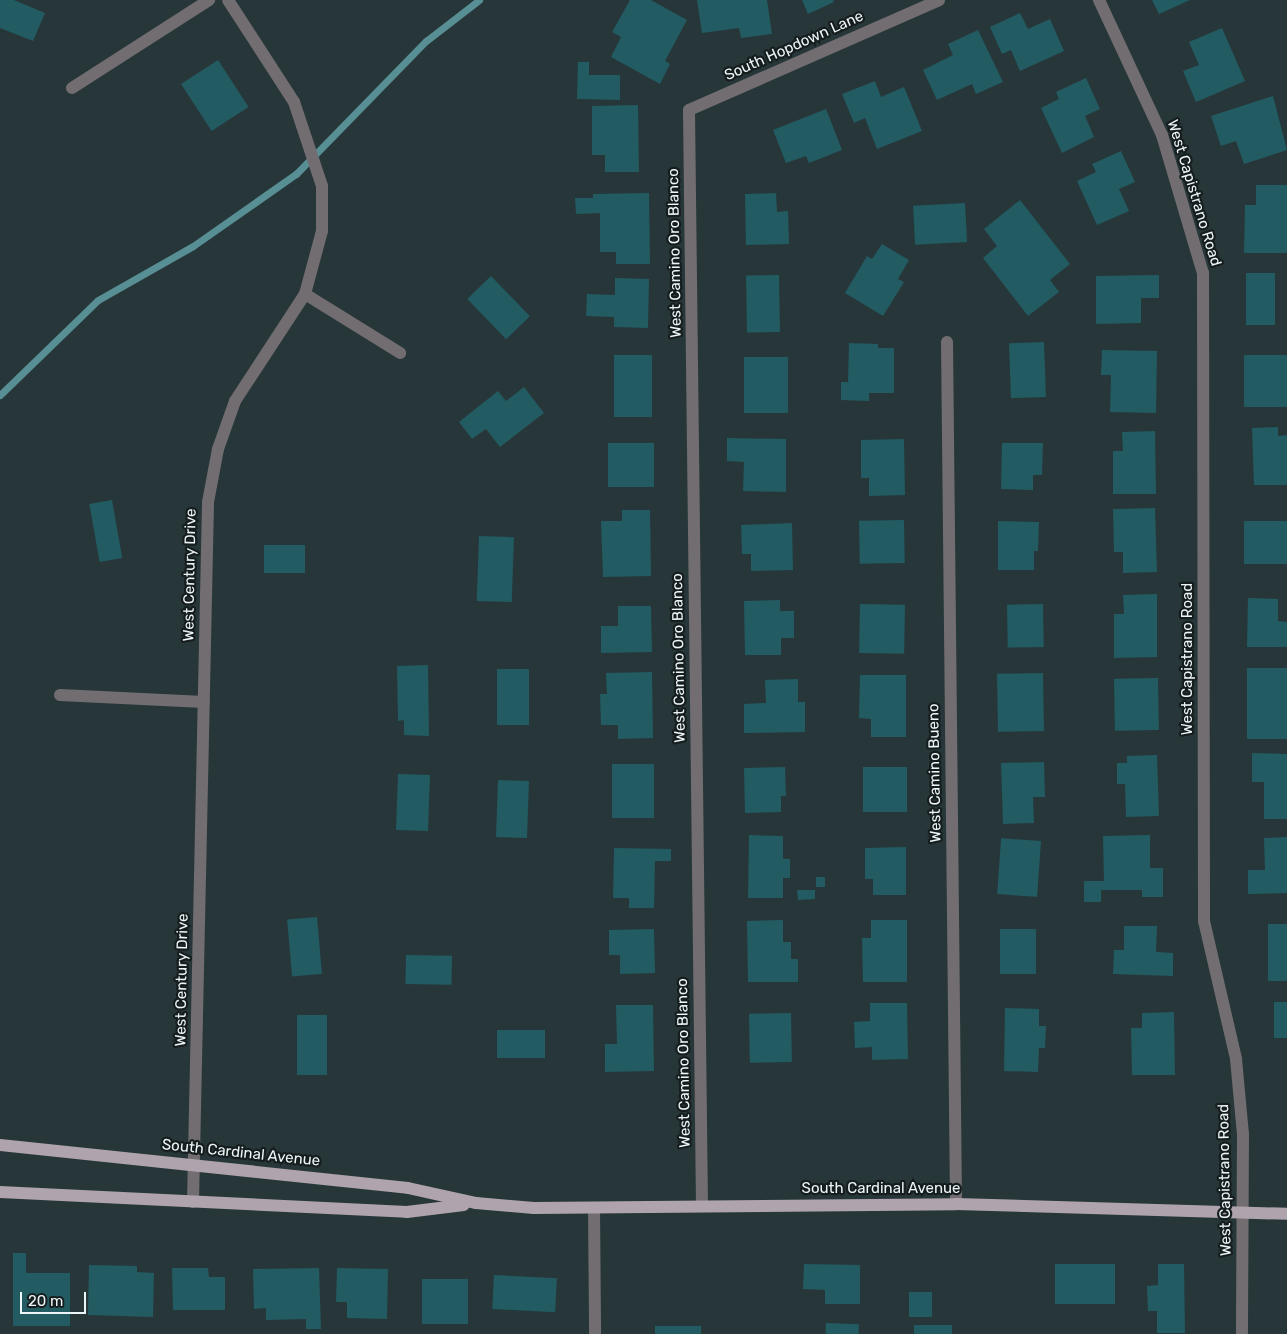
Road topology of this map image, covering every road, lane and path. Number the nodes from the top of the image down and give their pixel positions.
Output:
1 (210, 0) edge
2 (228, 0) edge
3 (939, 0) edge
4 (1099, 0) edge
5 (72, 88) dead end
6 (689, 110) joint
7 (305, 294) junction
8 (947, 342) dead end
9 (400, 353) dead end
10 (60, 695) dead end
11 (204, 702) junction
12 (0, 1145) edge
13 (194, 1164) junction
14 (0, 1192) edge
15 (193, 1202) junction
16 (476, 1203) junction
17 (956, 1204) junction
18 (702, 1206) junction
19 (594, 1208) junction
20 (1244, 1214) junction
21 (1287, 1214) edge
22 (595, 1334) edge
23 (1242, 1334) edge

1 - 5 street
2 - 7 street, West Century Drive
3 - 6 street, South Hopdown Lane
4 - 20 street, West Capistrano Road
6 - 18 street, West Camino Oro Blanco
7 - 9 street
7 - 11 street, West Century Drive
8 - 17 street, West Camino Bueno
10 - 11 street
11 - 13 street, West Century Drive
12 - 13 main road, South Cardinal Avenue
13 - 15 street, West Century Drive
13 - 16 main road, South Cardinal Avenue
14 - 15 main road, South Cardinal Avenue
15 - 16 main road, South Cardinal Avenue
16 - 19 main road, South Cardinal Avenue
17 - 18 main road, South Cardinal Avenue
17 - 20 main road, South Cardinal Avenue
18 - 19 main road, South Cardinal Avenue
19 - 22 street
20 - 21 main road, South Cardinal Avenue
20 - 23 street, West Capistrano Road

